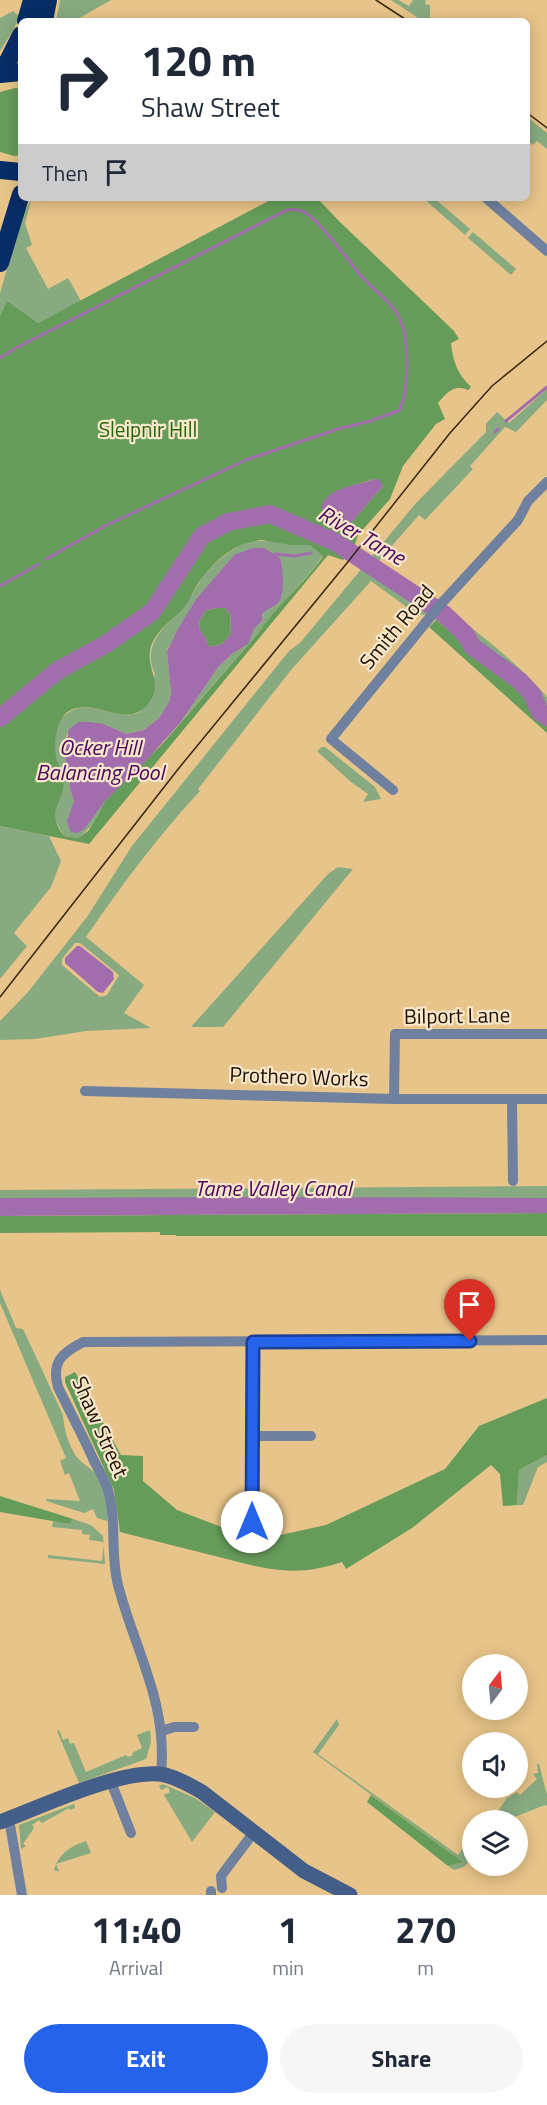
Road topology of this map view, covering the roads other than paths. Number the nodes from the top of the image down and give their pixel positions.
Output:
1 (32, 0) edge
2 (48, 0) edge
3 (27, 18) edge
4 (45, 18) edge
5 (18, 41) edge
6 (0, 72) edge
7 (18, 72) edge
8 (0, 170) edge
9 (18, 172) edge
10 (19, 201) edge
11 (489, 201) edge
12 (547, 251) edge
13 (0, 263) edge
14 (547, 482) edge
15 (393, 790) dead end
16 (547, 1034) edge
17 (85, 1090) dead end
18 (394, 1099) junction
19 (547, 1099) edge
20 (512, 1100) junction
21 (513, 1181) dead end
22 (547, 1340) edge
23 (253, 1342) junction
24 (252, 1436) junction
25 (311, 1436) dead end
26 (252, 1522) dead end
27 (194, 1726) dead end
28 (162, 1731) junction
29 (161, 1774) junction
30 (111, 1782) junction
31 (4, 1821) edge
32 (254, 1832) junction
33 (131, 1833) dead end
34 (215, 1891) edge
35 (22, 1895) edge
36 (350, 1895) edge

1 - 3 highway
2 - 4 highway
5 - 6 highway
6 - 7 highway
8 - 9 highway
10 - 13 highway
11 - 12 street
14 - 15 street, Smith Road
16 - 18 street, Bilport Lane
17 - 18 street, Prothero Works
18 - 20 street, Prothero Works
19 - 20 street, Prothero Works
20 - 21 street
22 - 23 street, Shaw Street
23 - 24 street
23 - 28 street, Shaw Street
24 - 25 street
24 - 26 street
27 - 28 street
28 - 29 street, Shaw Street
29 - 30 street
29 - 32 street
30 - 31 street
30 - 33 street
31 - 35 street
32 - 34 street
32 - 36 street

